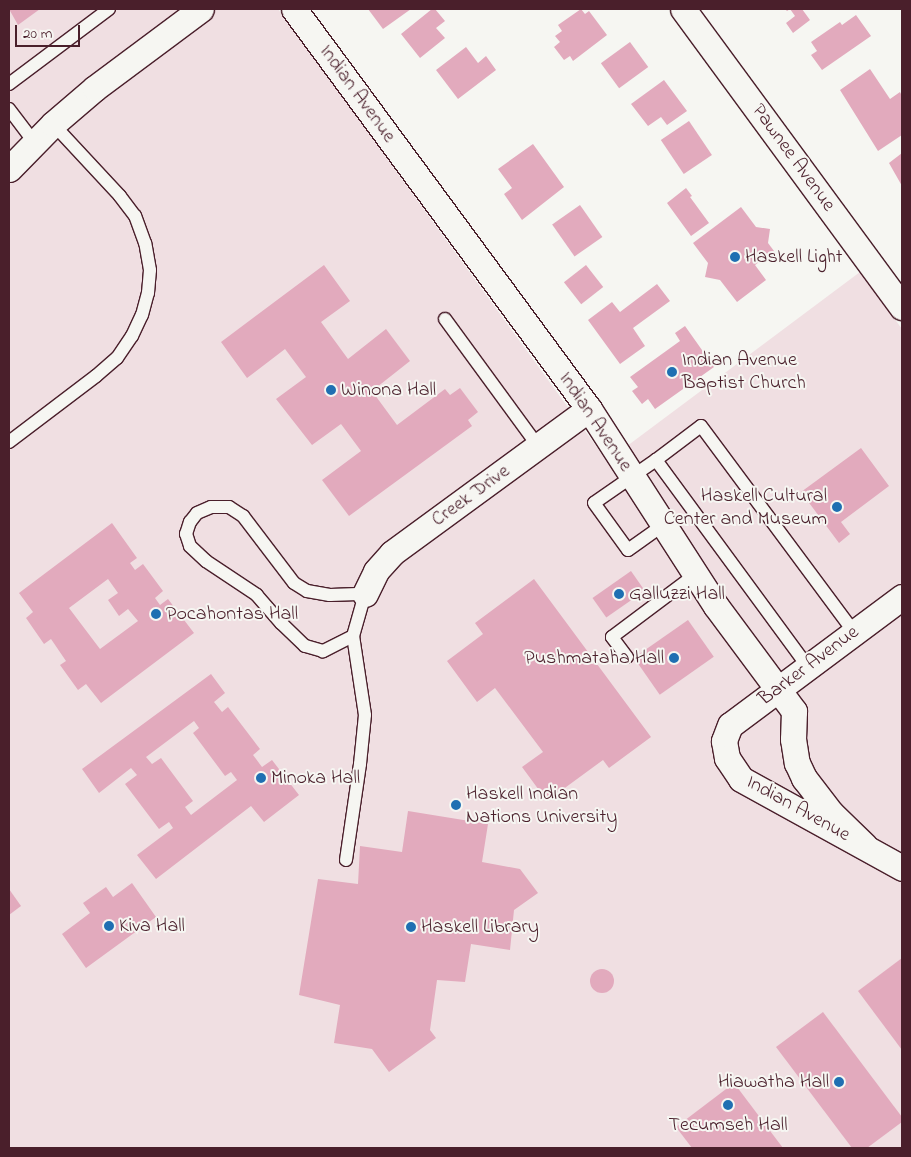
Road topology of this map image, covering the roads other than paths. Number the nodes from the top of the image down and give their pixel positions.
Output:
1 (109, 9) edge
2 (201, 9) edge
3 (294, 9) edge
4 (683, 9) edge
5 (9, 84) edge
6 (9, 109) edge
7 (53, 124) junction
8 (34, 142) junction
9 (9, 169) edge
10 (902, 307) edge
11 (445, 319) dead end
12 (589, 409) junction
13 (9, 442) edge
14 (538, 446) junction
15 (656, 460) junction
16 (633, 477) junction
17 (663, 525) junction
18 (696, 574) junction
19 (365, 594) junction
20 (902, 597) edge
21 (854, 632) junction
22 (353, 636) junction
23 (627, 657) dead end
24 (808, 667) junction
25 (778, 689) junction
26 (724, 741) joint
27 (865, 846) junction
28 (346, 860) dead end
29 (902, 868) edge

1 - 5 lane
2 - 7 street
3 - 12 street, Indian Avenue
4 - 10 street, Pawnee Avenue
6 - 8 lane
7 - 8 street
7 - 13 lane
8 - 9 street
11 - 14 lane
12 - 14 street, Creek Drive
12 - 16 street, Indian Avenue
14 - 19 street, Creek Drive
15 - 16 lane
15 - 21 lane
15 - 24 lane
16 - 17 street, Indian Avenue
16 - 17 lane
17 - 18 street, Indian Avenue
18 - 23 lane
18 - 25 street, Indian Avenue
19 - 22 lane
19 - 22 lane
20 - 21 street, Barker Avenue
21 - 24 street, Barker Avenue
22 - 28 lane
24 - 25 street, Barker Avenue
25 - 26 street, Barker Avenue
25 - 27 street, Indian Avenue
26 - 27 street, Indian Avenue
27 - 29 street, Indian Avenue

